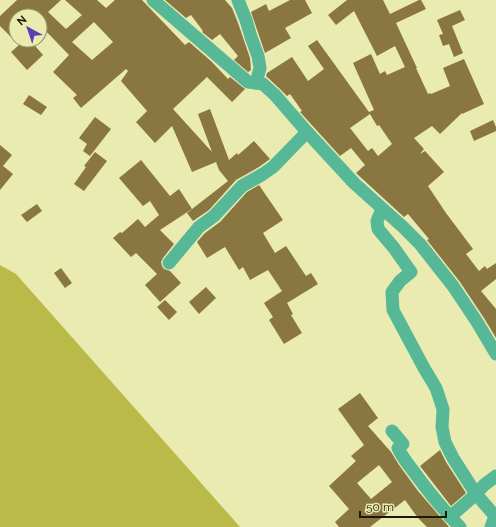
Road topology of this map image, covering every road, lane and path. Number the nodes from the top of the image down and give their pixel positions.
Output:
1 (153, 0) edge
2 (238, 0) edge
3 (256, 83) junction
4 (307, 132) junction
5 (382, 209) junction
6 (169, 262) dead end
7 (496, 354) edge
8 (392, 431) dead end
9 (496, 476) edge
10 (476, 494) junction
11 (454, 523) edge
12 (491, 527) edge

1 - 3 street
2 - 3 street
3 - 4 street
4 - 5 street
4 - 6 street
5 - 7 street
5 - 10 street
8 - 11 street
9 - 10 street
10 - 11 street
10 - 12 street

